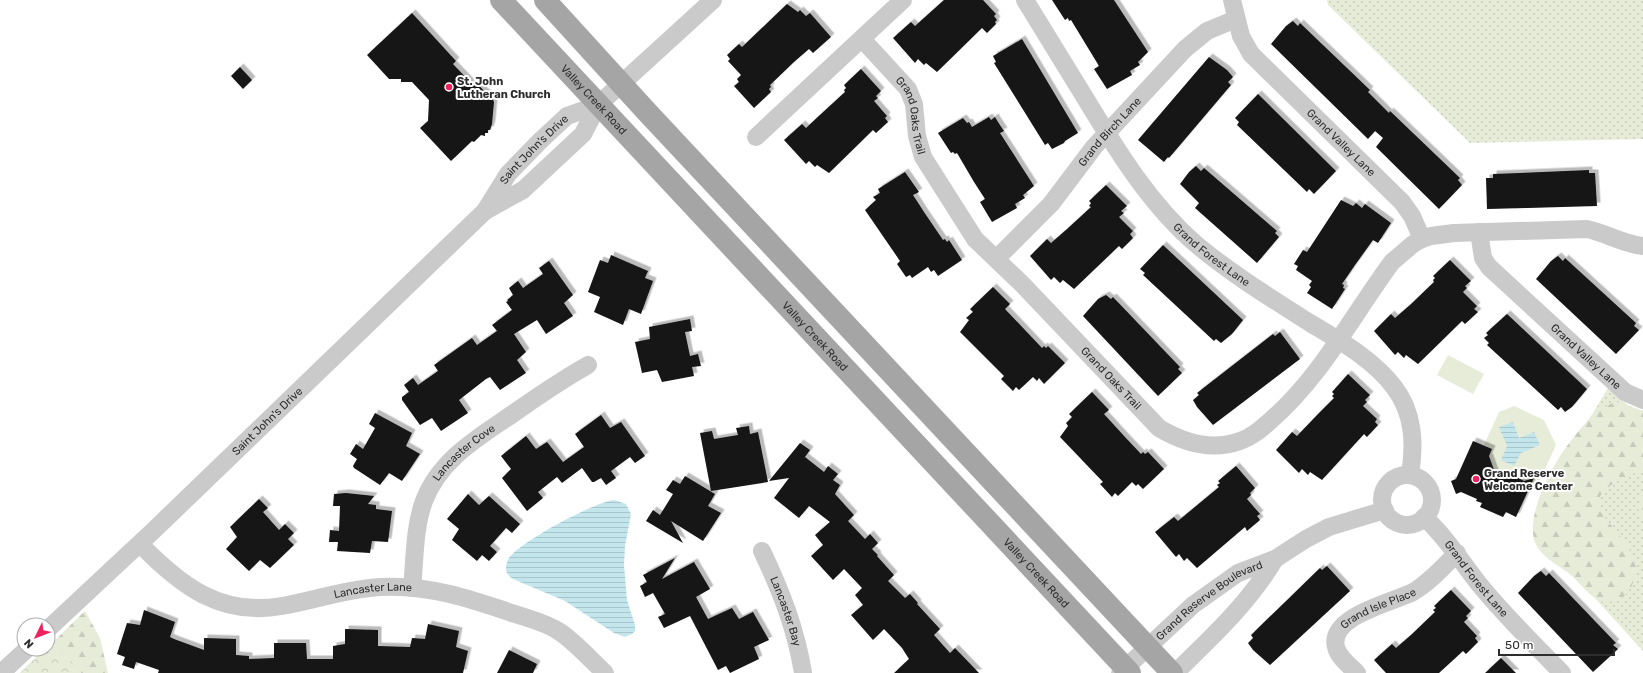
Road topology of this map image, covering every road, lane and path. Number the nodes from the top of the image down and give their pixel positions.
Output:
1 (501, 0) edge
2 (545, 0) edge
3 (713, 0) edge
4 (903, 0) edge
5 (1025, 0) edge
6 (1232, 0) edge
7 (1236, 19) junction
8 (862, 39) junction
9 (621, 84) junction
10 (598, 105) junction
11 (1106, 134) junction
12 (756, 137) dead end
13 (485, 211) junction
14 (1479, 232) junction
15 (1422, 239) junction
16 (1643, 246) edge
17 (996, 259) junction
18 (1338, 340) junction
19 (588, 366) dead end
20 (1643, 400) edge
21 (1410, 475) junction
22 (1384, 510) junction
23 (1424, 517) junction
24 (140, 544) junction
25 (762, 551) dead end
26 (1457, 554) junction
27 (1275, 559) junction
28 (412, 588) junction
29 (56, 622) edge
30 (1148, 647) junction
31 (18, 657) edge
32 (1125, 671) edge
33 (1, 673) edge
34 (605, 673) edge
35 (803, 673) edge
36 (1173, 673) edge
37 (1357, 673) edge
38 (1562, 673) edge

1 - 10 main road, Valley Creek Road
2 - 9 main road
3 - 9 street, Saint John's Drive
4 - 8 street
5 - 11 street, Grand Forest Lane
6 - 7 street, Grand Valley Lane
7 - 11 street, Grand Birch Lane
7 - 15 street, Grand Valley Lane
8 - 12 street
8 - 17 street, Grand Oaks Trail
9 - 10 street, Saint John's Drive
9 - 30 main road
10 - 13 street, Saint John's Drive
10 - 13 street, Saint John's Drive
10 - 32 main road, Valley Creek Road
11 - 17 street, Grand Birch Lane
11 - 18 street, Grand Forest Lane
13 - 24 street, Saint John's Drive
14 - 15 street
14 - 16 street
14 - 20 street, Grand Valley Lane
15 - 18 street, Grand Oaks Trail
17 - 18 street, Grand Oaks Trail
18 - 21 street, Grand Forest Lane
19 - 28 street, Lancaster Cove
21 - 22 street
21 - 23 street
22 - 23 street
22 - 27 street, Grand Reserve Boulevard
23 - 26 street, Grand Forest Lane
24 - 28 street, Lancaster Lane
24 - 29 street, Saint John's Drive
25 - 35 street, Lancaster Bay
26 - 37 street, Grand Isle Place
26 - 38 street, Grand Forest Lane
27 - 30 street, Grand Reserve Boulevard
27 - 36 street, Grand Reserve Boulevard
28 - 34 street, Lancaster Lane
30 - 32 street, Grand Reserve Boulevard
30 - 36 main road
31 - 33 street

